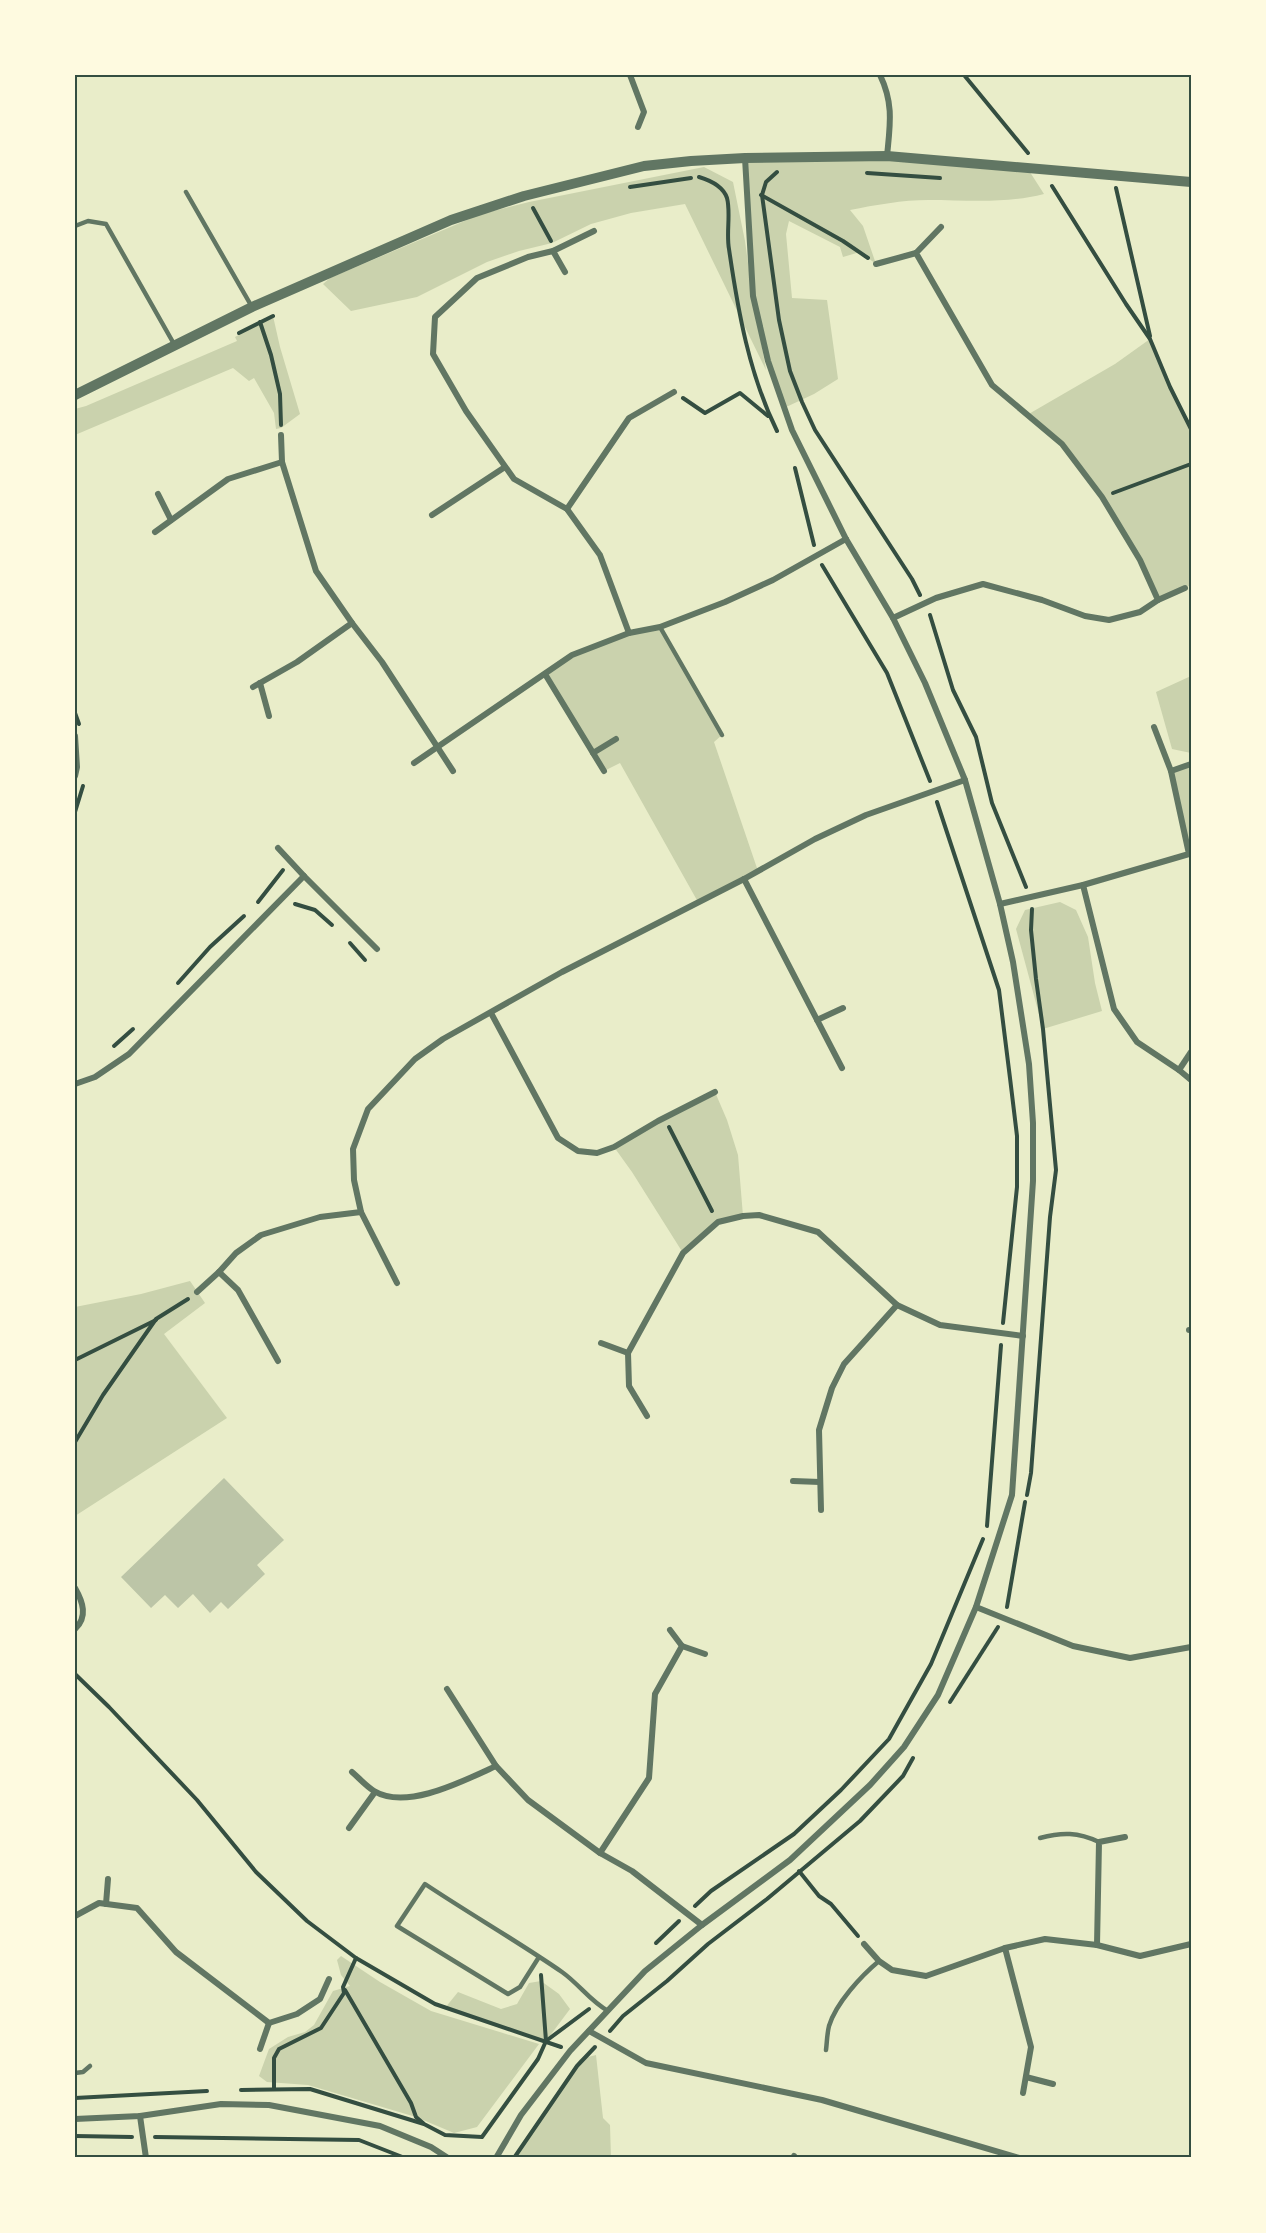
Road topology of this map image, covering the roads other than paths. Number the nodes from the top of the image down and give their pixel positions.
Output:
1 (630, 75) edge
2 (880, 75) edge
3 (638, 127) dead end
4 (887, 156) junction
5 (745, 158) junction
6 (1191, 182) edge
7 (186, 192) dead end
8 (75, 226) edge
9 (941, 227) dead end
10 (594, 231) dead end
11 (553, 251) junction
12 (916, 253) junction
13 (876, 264) road end
14 (565, 272) dead end
15 (252, 307) junction
16 (175, 347) junction
17 (674, 392) road end
18 (75, 395) edge
19 (282, 435) road end
20 (282, 462) junction
21 (505, 467) junction
22 (158, 494) dead end
23 (567, 509) junction
24 (432, 515) dead end
25 (171, 520) junction
26 (155, 532) dead end
27 (846, 539) junction
28 (1185, 588) dead end
29 (1158, 600) junction
30 (893, 618) junction
31 (352, 623) junction
32 (660, 627) junction
33 (630, 633) junction
34 (545, 674) junction
35 (269, 716) dead end
36 (1154, 727) dead end
37 (722, 735) dead end
38 (75, 736) edge
39 (616, 739) dead end
40 (438, 747) junction
41 (593, 753) junction
42 (414, 762) dead end
43 (1191, 764) edge
44 (453, 771) dead end
45 (604, 771) dead end
46 (1171, 771) junction
47 (75, 776) edge
48 (965, 780) junction
49 (278, 848) dead end
50 (1190, 854) edge
51 (304, 876) junction
52 (744, 879) junction
53 (1083, 885) junction
54 (1000, 904) junction
55 (376, 949) dead end
56 (843, 1008) dead end
57 (491, 1013) junction
58 (817, 1020) junction
59 (1191, 1052) edge
60 (842, 1068) dead end
61 (1179, 1070) junction
62 (1191, 1080) edge
63 (75, 1084) edge
64 (715, 1092) dead end
65 (361, 1212) junction
66 (219, 1272) junction
67 (396, 1283) dead end
68 (197, 1292) road end
69 (897, 1305) junction
70 (1023, 1336) junction
71 (601, 1343) dead end
72 (628, 1353) junction
73 (278, 1361) dead end
74 (647, 1416) dead end
75 (794, 1481) dead end
76 (820, 1482) junction
77 (821, 1510) dead end
78 (75, 1588) edge
79 (976, 1607) junction
80 (75, 1629) edge
81 (670, 1630) dead end
82 (682, 1646) junction
83 (1191, 1647) edge
84 (705, 1654) dead end
85 (447, 1689) dead end
86 (496, 1766) junction
87 (352, 1772) dead end
88 (375, 1792) junction
89 (349, 1828) dead end
90 (1125, 1837) dead end
91 (1040, 1838) dead end
92 (1099, 1842) junction
93 (600, 1853) junction
94 (108, 1879) dead end
95 (106, 1904) junction
96 (75, 1916) edge
97 (702, 1925) junction
98 (864, 1944) road end
99 (1191, 1944) edge
100 (1097, 1945) junction
101 (1005, 1948) junction
102 (539, 1957) junction
103 (879, 1961) junction
104 (329, 1979) dead end
105 (608, 2011) junction
106 (269, 2023) junction
107 (589, 2031) junction
108 (260, 2049) dead end
109 (826, 2050) dead end
110 (90, 2066) dead end
111 (75, 2073) edge
112 (1026, 2077) junction
113 (1053, 2084) dead end
114 (1023, 2093) dead end
115 (140, 2116) junction
116 (75, 2119) edge
117 (146, 2158) edge
118 (448, 2158) edge
119 (496, 2158) edge
120 (1019, 2158) edge

1 - 3 street
2 - 4 street
4 - 5 street
4 - 6 street
5 - 15 street
5 - 27 street
7 - 15 lane
8 - 16 lane
9 - 12 street
10 - 11 street
11 - 14 street
11 - 21 street
12 - 13 street
12 - 29 street
15 - 16 street
16 - 18 street
17 - 23 street
19 - 20 street
20 - 25 street
20 - 31 street
21 - 23 street
21 - 24 street
22 - 25 street
23 - 33 street
25 - 26 street
27 - 30 street
27 - 32 street
28 - 29 street
29 - 30 street
30 - 48 street
31 - 35 street
31 - 40 street
32 - 33 street
32 - 37 lane
33 - 34 street
34 - 40 street
34 - 41 street
36 - 46 street
38 - 47 street
39 - 41 street
40 - 42 street
40 - 44 street
41 - 45 street
43 - 46 street
46 - 50 street
48 - 52 street
48 - 54 street
49 - 51 street
50 - 53 street
51 - 55 street
51 - 63 street
52 - 57 street
52 - 58 street
53 - 54 street
53 - 61 street
54 - 70 street
56 - 58 street
57 - 64 street
57 - 65 street
58 - 60 street
59 - 61 street
61 - 62 street
65 - 66 street
65 - 67 street
66 - 68 street
66 - 73 street
69 - 70 street
69 - 72 street
69 - 76 street
70 - 79 street
71 - 72 street
72 - 74 street
75 - 76 street
76 - 77 street
78 - 80 street
79 - 83 street
79 - 97 street
81 - 82 street
82 - 84 street
82 - 93 street
85 - 86 street
86 - 88 street
86 - 93 street
87 - 88 street
88 - 89 street
90 - 92 street
91 - 92 lane
92 - 100 street
93 - 97 street
94 - 95 street
95 - 96 street
95 - 106 street
97 - 105 street
98 - 103 street
99 - 100 street
100 - 101 street
101 - 103 street
101 - 112 street
102 - 102 lane
102 - 105 lane
103 - 109 lane
104 - 106 street
105 - 107 street
106 - 108 street
107 - 119 street
107 - 120 street
110 - 111 lane
112 - 113 street
112 - 114 street
115 - 116 street
115 - 117 street
115 - 118 street

